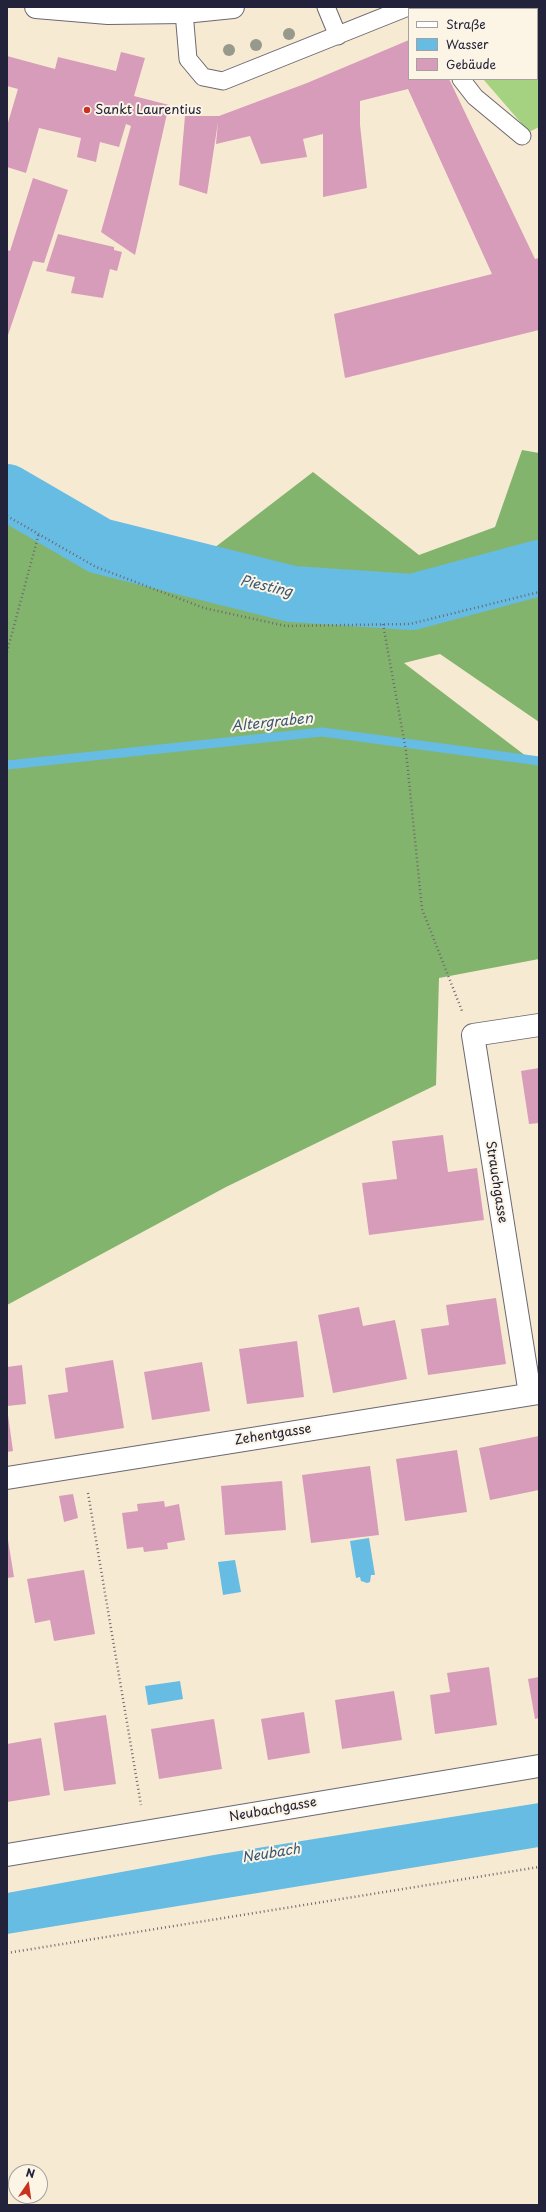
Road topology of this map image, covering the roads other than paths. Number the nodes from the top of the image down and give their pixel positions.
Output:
1 (36, 7) edge
2 (233, 7) edge
3 (326, 7) edge
4 (408, 7) edge
5 (184, 12) junction
6 (338, 36) junction
7 (462, 80) edge
8 (522, 136) dead end
9 (539, 1025) edge
10 (535, 1393) edge
11 (7, 1478) edge
12 (539, 1766) edge
13 (7, 1855) edge

1 - 5 street
2 - 5 street
3 - 6 lane
4 - 6 lane
5 - 6 lane
7 - 8 lane
9 - 10 street, Strauchgasse
10 - 11 street, Zehentgasse
12 - 13 street, Neubachgasse

